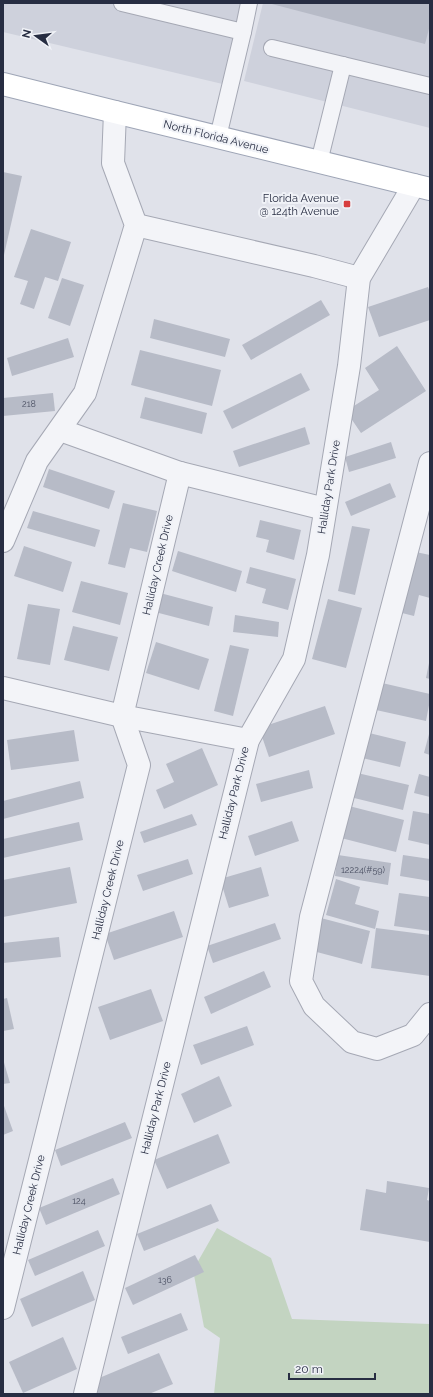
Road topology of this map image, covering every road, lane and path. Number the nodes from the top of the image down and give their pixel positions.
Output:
1 (122, 3) edge
2 (249, 3) edge
3 (243, 32) junction
4 (272, 48) dead end
5 (343, 65) junction
6 (3, 84) edge
7 (430, 86) edge
8 (115, 112) junction
9 (218, 137) junction
10 (320, 162) junction
11 (422, 187) edge
12 (136, 225) junction
13 (359, 278) junction
14 (60, 430) junction
15 (430, 464) edge
16 (180, 473) junction
17 (325, 509) junction
18 (3, 541) edge
19 (3, 688) edge
20 (122, 716) junction
21 (248, 740) junction
22 (430, 1014) edge
23 (3, 1308) edge
24 (85, 1394) edge

1 - 3 lane
2 - 3 lane
3 - 9 lane
4 - 5 lane
5 - 7 lane
5 - 10 lane
6 - 8 main road, North Florida Avenue
8 - 9 main road, North Florida Avenue
8 - 12 street
9 - 10 main road, North Florida Avenue
10 - 11 main road, North Florida Avenue
11 - 13 street, Halliday Park Drive
12 - 13 street
12 - 14 street
13 - 17 street, Halliday Park Drive
14 - 16 street
14 - 18 street
15 - 22 street
16 - 17 street
16 - 20 street, Halliday Creek Drive
17 - 21 street, Halliday Park Drive
19 - 20 street
20 - 21 street
20 - 23 street, Halliday Creek Drive
21 - 24 street, Halliday Park Drive

